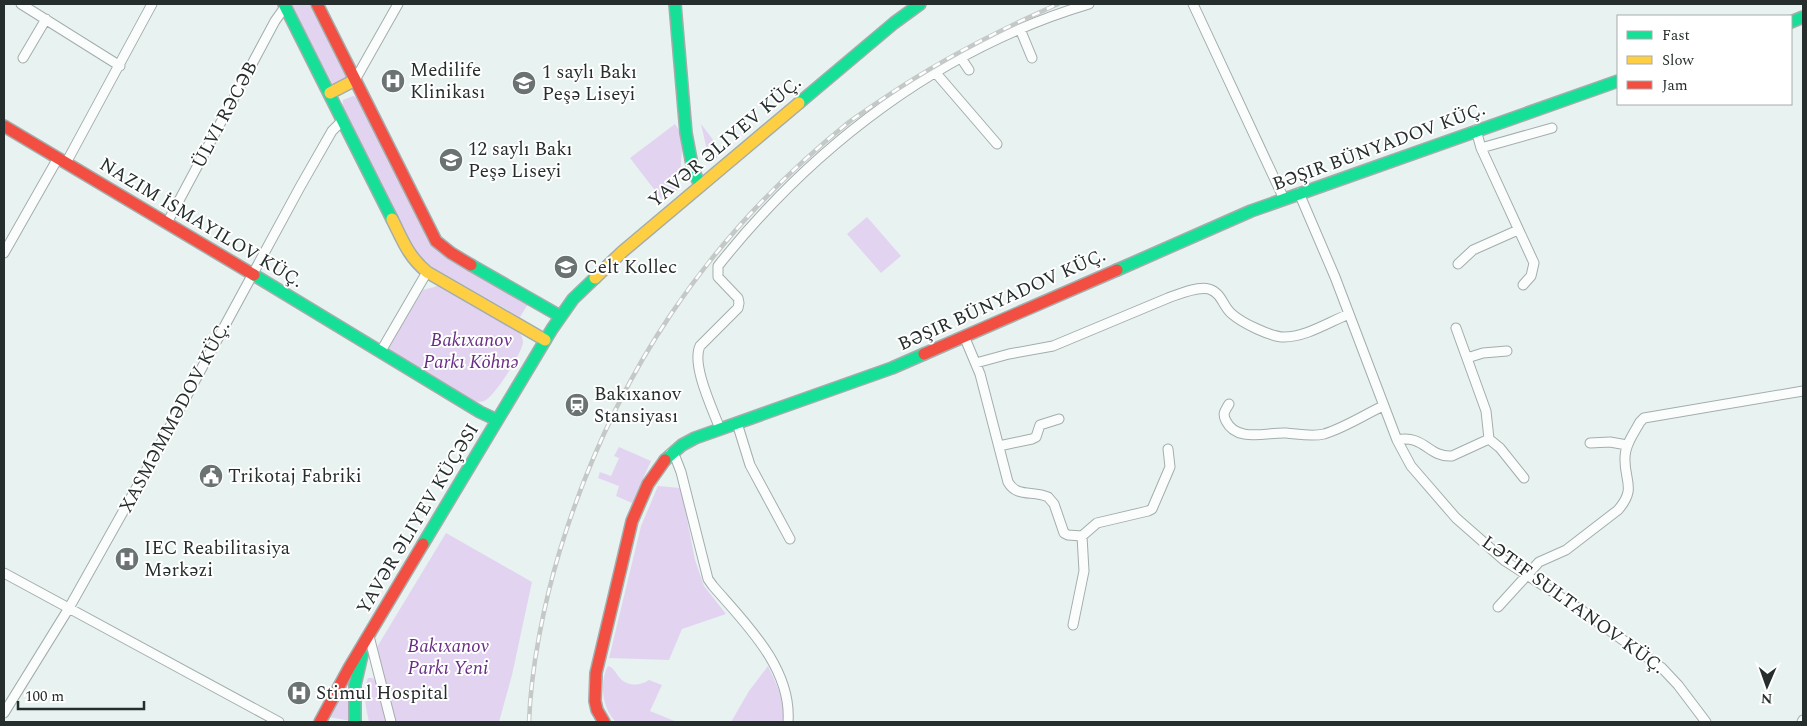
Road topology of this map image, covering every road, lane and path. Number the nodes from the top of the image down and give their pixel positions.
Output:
1 (21, 4) edge
2 (152, 4) edge
3 (317, 4) edge
4 (398, 4) edge
5 (675, 4) edge
6 (920, 4) edge
7 (1089, 4) edge
8 (1193, 4) edge
9 (284, 5) edge
10 (37, 8) edge
11 (46, 19) junction
12 (1020, 29) junction
13 (23, 58) dead end
14 (961, 58) junction
15 (1032, 58) dead end
16 (120, 66) junction
17 (969, 70) dead end
18 (935, 72) junction
19 (355, 80) junction
20 (1617, 81) edge
21 (330, 92) junction
22 (343, 120) junction
23 (4, 126) edge
24 (1552, 128) dead end
25 (1476, 130) junction
26 (997, 144) dead end
27 (1481, 148) junction
28 (62, 161) junction
29 (700, 185) junction
30 (1299, 193) junction
31 (1284, 199) junction
32 (166, 223) junction
33 (1518, 230) junction
34 (4, 253) edge
35 (1458, 264) dead end
36 (428, 272) junction
37 (252, 274) junction
38 (1523, 285) dead end
39 (1349, 314) junction
40 (560, 316) junction
41 (1456, 328) dead end
42 (964, 336) junction
43 (542, 345) junction
44 (381, 351) junction
45 (1507, 351) dead end
46 (1467, 358) junction
47 (976, 363) junction
48 (1803, 392) edge
49 (1229, 404) dead end
50 (1383, 406) junction
51 (1059, 419) dead end
52 (497, 420) junction
53 (737, 423) junction
54 (720, 429) junction
55 (1489, 439) junction
56 (1397, 440) junction
57 (1590, 443) dead end
58 (1628, 445) junction
59 (999, 446) junction
60 (1168, 449) dead end
61 (670, 454) junction
62 (1524, 478) dead end
63 (1082, 536) junction
64 (790, 540) dead end
65 (4, 573) edge
66 (1527, 575) junction
67 (1498, 607) dead end
68 (69, 608) junction
69 (1073, 625) dead end
70 (369, 636) junction
71 (4, 713) edge
72 (279, 722) edge
73 (320, 722) edge
74 (355, 722) edge
75 (391, 722) edge
76 (604, 722) edge
77 (788, 722) edge
78 (1706, 722) edge

1 - 10 street
2 - 16 street
3 - 19 street
4 - 19 street
5 - 29 street
6 - 29 street, YAVƏR ƏLIYEV KÜÇ.
7 - 12 street
8 - 31 street
9 - 21 street
9 - 32 street, ÜLVI RƏCƏB
10 - 11 street
11 - 13 street
11 - 16 street
12 - 14 street
12 - 15 street
14 - 17 street
14 - 18 street
16 - 28 street
18 - 26 street
18 - 54 street
19 - 21 street
19 - 40 street
20 - 25 street, BƏŞIR BÜNYADOV KÜÇ.
21 - 22 street
22 - 36 street
22 - 37 street, XASMƏMMƏDOV KÜÇ.
23 - 28 street
24 - 27 street
25 - 27 street
25 - 30 street, BƏŞIR BÜNYADOV KÜÇ.
27 - 33 street
28 - 32 street
28 - 34 street
29 - 40 street, YAVƏR ƏLIYEV KÜÇ.
30 - 31 street, BƏŞIR BÜNYADOV KÜÇ.
30 - 39 street, LƏTIF SULTANOV KÜÇ.
31 - 42 street, BƏŞIR BÜNYADOV KÜÇ.
32 - 37 street
33 - 35 street
33 - 38 street
36 - 43 street
36 - 44 street
37 - 44 street
37 - 68 street, XASMƏMMƏDOV KÜÇ.
39 - 47 street
39 - 50 street, LƏTIF SULTANOV KÜÇ.
40 - 43 street, YAVƏR ƏLIYEV KÜÇ.
41 - 46 street
42 - 47 street
42 - 53 street, BƏŞIR BÜNYADOV KÜÇ.
43 - 52 street
44 - 52 street
45 - 46 street
46 - 55 street
47 - 59 street
48 - 58 street
49 - 50 street
50 - 56 street, LƏTIF SULTANOV KÜÇ.
51 - 59 street
52 - 70 street, YAVƏR ƏLIYEV KÜÇƏSI
53 - 54 street, BƏŞIR BÜNYADOV KÜÇ.
53 - 64 street
54 - 61 street, BƏŞIR BÜNYADOV KÜÇ.
55 - 56 street
55 - 62 street
56 - 66 street, LƏTIF SULTANOV KÜÇ.
57 - 58 street
58 - 66 street
59 - 63 street
60 - 63 street
61 - 76 street, BƏŞIR BÜNYADOV KÜÇ.
61 - 77 street
63 - 69 street
65 - 68 street
66 - 67 street
66 - 78 street, LƏTIF SULTANOV KÜÇ.
68 - 71 street, XASMƏMMƏDOV KÜÇ.
68 - 72 street
70 - 73 street
70 - 74 street
70 - 75 street

